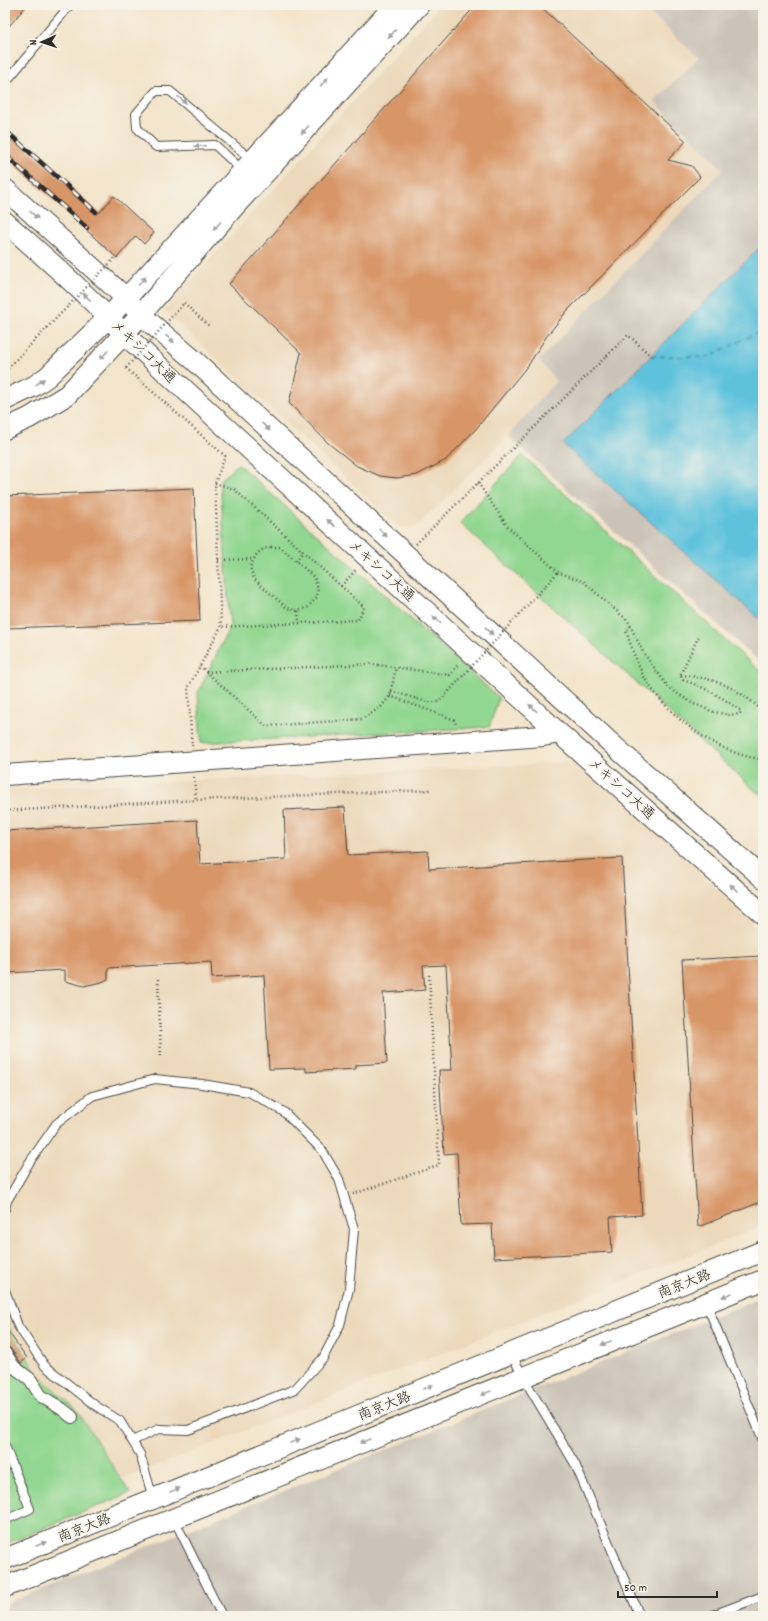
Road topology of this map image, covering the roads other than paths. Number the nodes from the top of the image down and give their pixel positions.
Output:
1 (70, 5) edge
2 (395, 5) edge
3 (419, 5) edge
4 (5, 83) edge
5 (248, 165) junction
6 (5, 189) edge
7 (5, 222) edge
8 (126, 298) junction
9 (140, 314) junction
10 (109, 317) junction
11 (124, 334) junction
12 (5, 400) edge
13 (5, 428) edge
14 (560, 733) junction
15 (5, 775) edge
16 (763, 878) edge
17 (763, 914) edge
18 (5, 1209) edge
19 (763, 1251) edge
20 (763, 1280) edge
21 (5, 1290) edge
22 (706, 1303) junction
23 (5, 1353) edge
24 (511, 1353) junction
25 (523, 1378) junction
26 (72, 1417) dead end
27 (763, 1440) edge
28 (132, 1441) junction
29 (5, 1446) edge
30 (153, 1499) junction
31 (174, 1519) junction
32 (5, 1520) edge
33 (5, 1559) edge
34 (5, 1587) edge
35 (763, 1596) edge
36 (222, 1616) edge
37 (640, 1616) edge
38 (710, 1616) edge

1 - 4 lane
5 -> 2 street
3 -> 9 street
5 -> 5 lane
8 -> 5 street
6 -> 8 street, メキシコ大通
10 -> 7 street, メキシコ大通
8 - 9 street, メキシコ大通
8 - 10 street
9 - 11 street
9 -> 16 street, メキシコ大通
10 - 11 street, メキシコ大通
12 -> 10 street
11 -> 13 street
14 -> 11 street, メキシコ大通
14 - 15 street
17 -> 14 street, メキシコ大通
18 - 28 lane
19 - 24 street, 南京大路
20 -> 22 street, 南京大路
21 - 28 lane
22 -> 25 street, 南京大路
22 - 27 lane
23 - 26 street
24 - 25 lane
30 -> 24 street, 南京大路
25 -> 31 street, 南京大路
25 - 37 lane
28 - 30 lane
29 - 32 lane
33 -> 30 street, 南京大路
31 - 34 street, 南京大路
31 - 36 lane
35 - 38 lane

